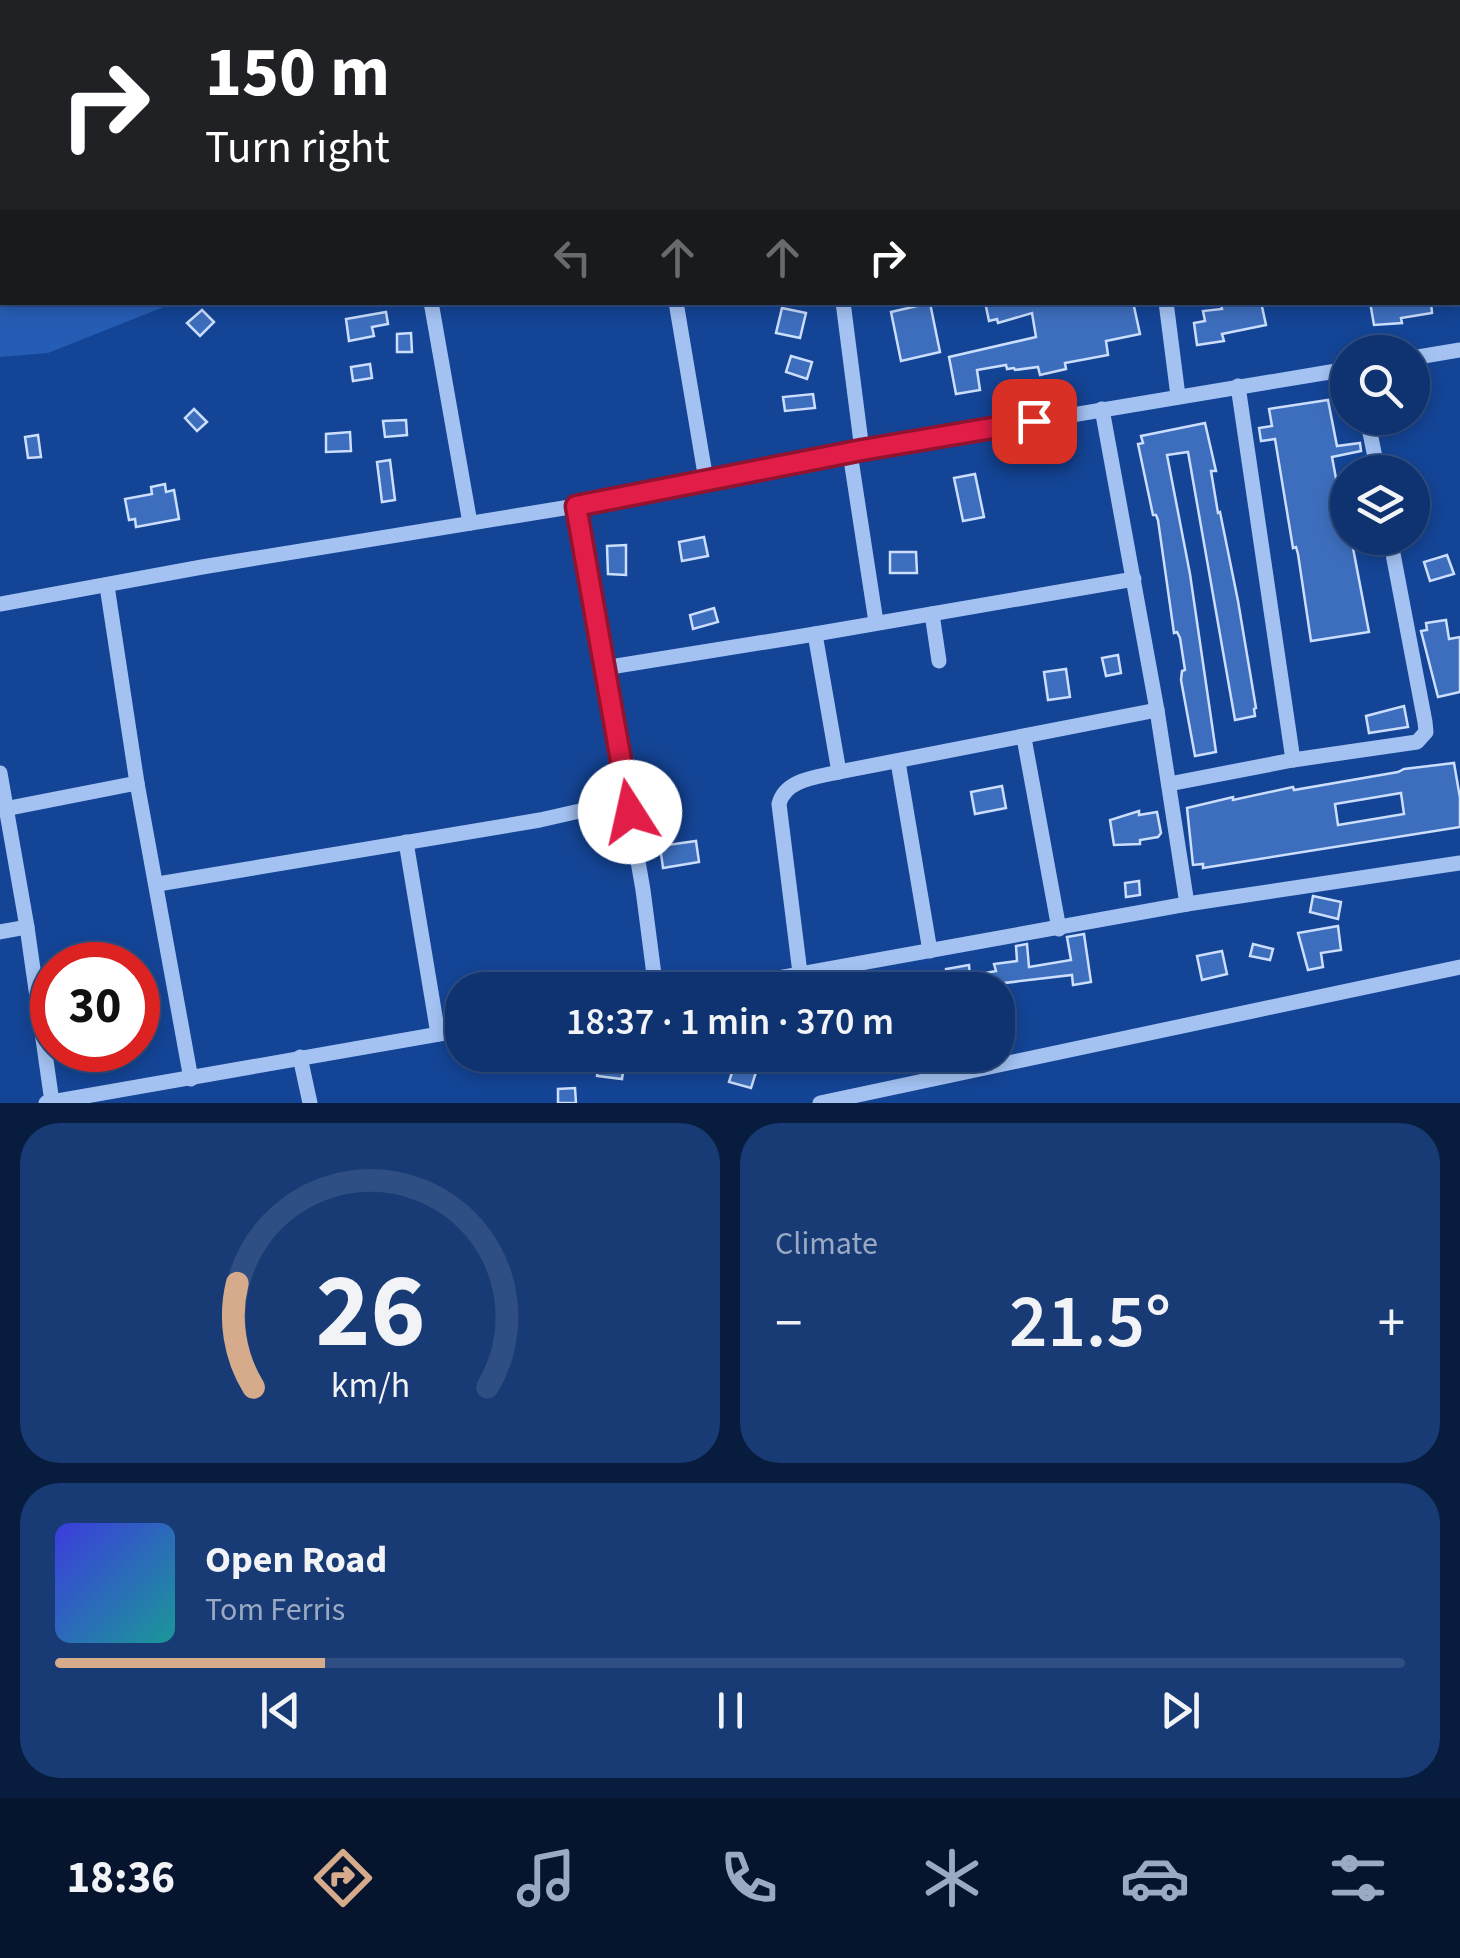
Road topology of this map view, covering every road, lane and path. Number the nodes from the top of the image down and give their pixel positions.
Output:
1 (432, 305) edge
2 (677, 305) edge
3 (847, 305) edge
4 (1166, 305) edge
5 (1460, 350) edge
6 (1440, 354) junction
7 (1430, 355) edge
8 (1460, 368) edge
9 (1330, 372) edge
10 (1238, 386) junction
11 (1178, 396) junction
12 (1102, 409) junction
13 (856, 452) junction
14 (706, 480) junction
15 (576, 506) junction
16 (470, 523) junction
17 (1393, 555) edge
18 (1134, 580) junction
19 (108, 586) junction
20 (0, 604) edge
21 (932, 614) junction
22 (876, 622) junction
23 (815, 634) junction
24 (939, 661) dead end
25 (604, 668) junction
26 (1158, 710) junction
27 (1024, 738) junction
28 (1292, 760) junction
29 (898, 762) junction
30 (840, 772) junction
31 (0, 773) edge
32 (137, 783) junction
33 (1168, 784) junction
34 (628, 800) junction
35 (3, 809) edge
36 (406, 842) junction
37 (1460, 863) edge
38 (158, 884) junction
39 (1187, 904) junction
40 (27, 927) junction
41 (1059, 929) junction
42 (0, 932) edge
43 (930, 951) junction
44 (1460, 966) edge
45 (653, 972) edge
46 (800, 972) edge
47 (811, 972) edge
48 (445, 1033) edge
49 (438, 1034) junction
50 (300, 1058) junction
51 (191, 1079) junction
52 (48, 1102) edge
53 (310, 1103) edge
54 (820, 1103) edge

1 - 16 street
2 - 14 street
3 - 13 street
4 - 11 street
5 - 6 street
6 - 7 street
6 - 8 street
9 - 10 street
10 - 11 street
10 - 28 street
11 - 12 street
12 - 13 street
12 - 18 street
13 - 14 street
13 - 22 street
14 - 15 street
15 - 16 street
15 - 25 street
16 - 19 street
17 - 28 street
18 - 21 street
18 - 26 street
19 - 20 street
19 - 32 street
21 - 22 street
21 - 24 street
22 - 23 street
23 - 25 street
23 - 30 street
25 - 34 street
26 - 27 street
26 - 33 street
27 - 29 street
27 - 41 street
28 - 33 street
29 - 30 street
29 - 43 street
30 - 46 street
31 - 35 street
32 - 35 street
32 - 38 street
33 - 39 street
34 - 36 street
34 - 45 street
35 - 40 street
36 - 38 street
36 - 49 street
37 - 39 street
38 - 51 street
39 - 41 street
40 - 42 street
40 - 52 street
41 - 43 street
43 - 47 street
44 - 54 street
48 - 49 street
49 - 50 street
50 - 51 street
50 - 53 street
51 - 52 street

